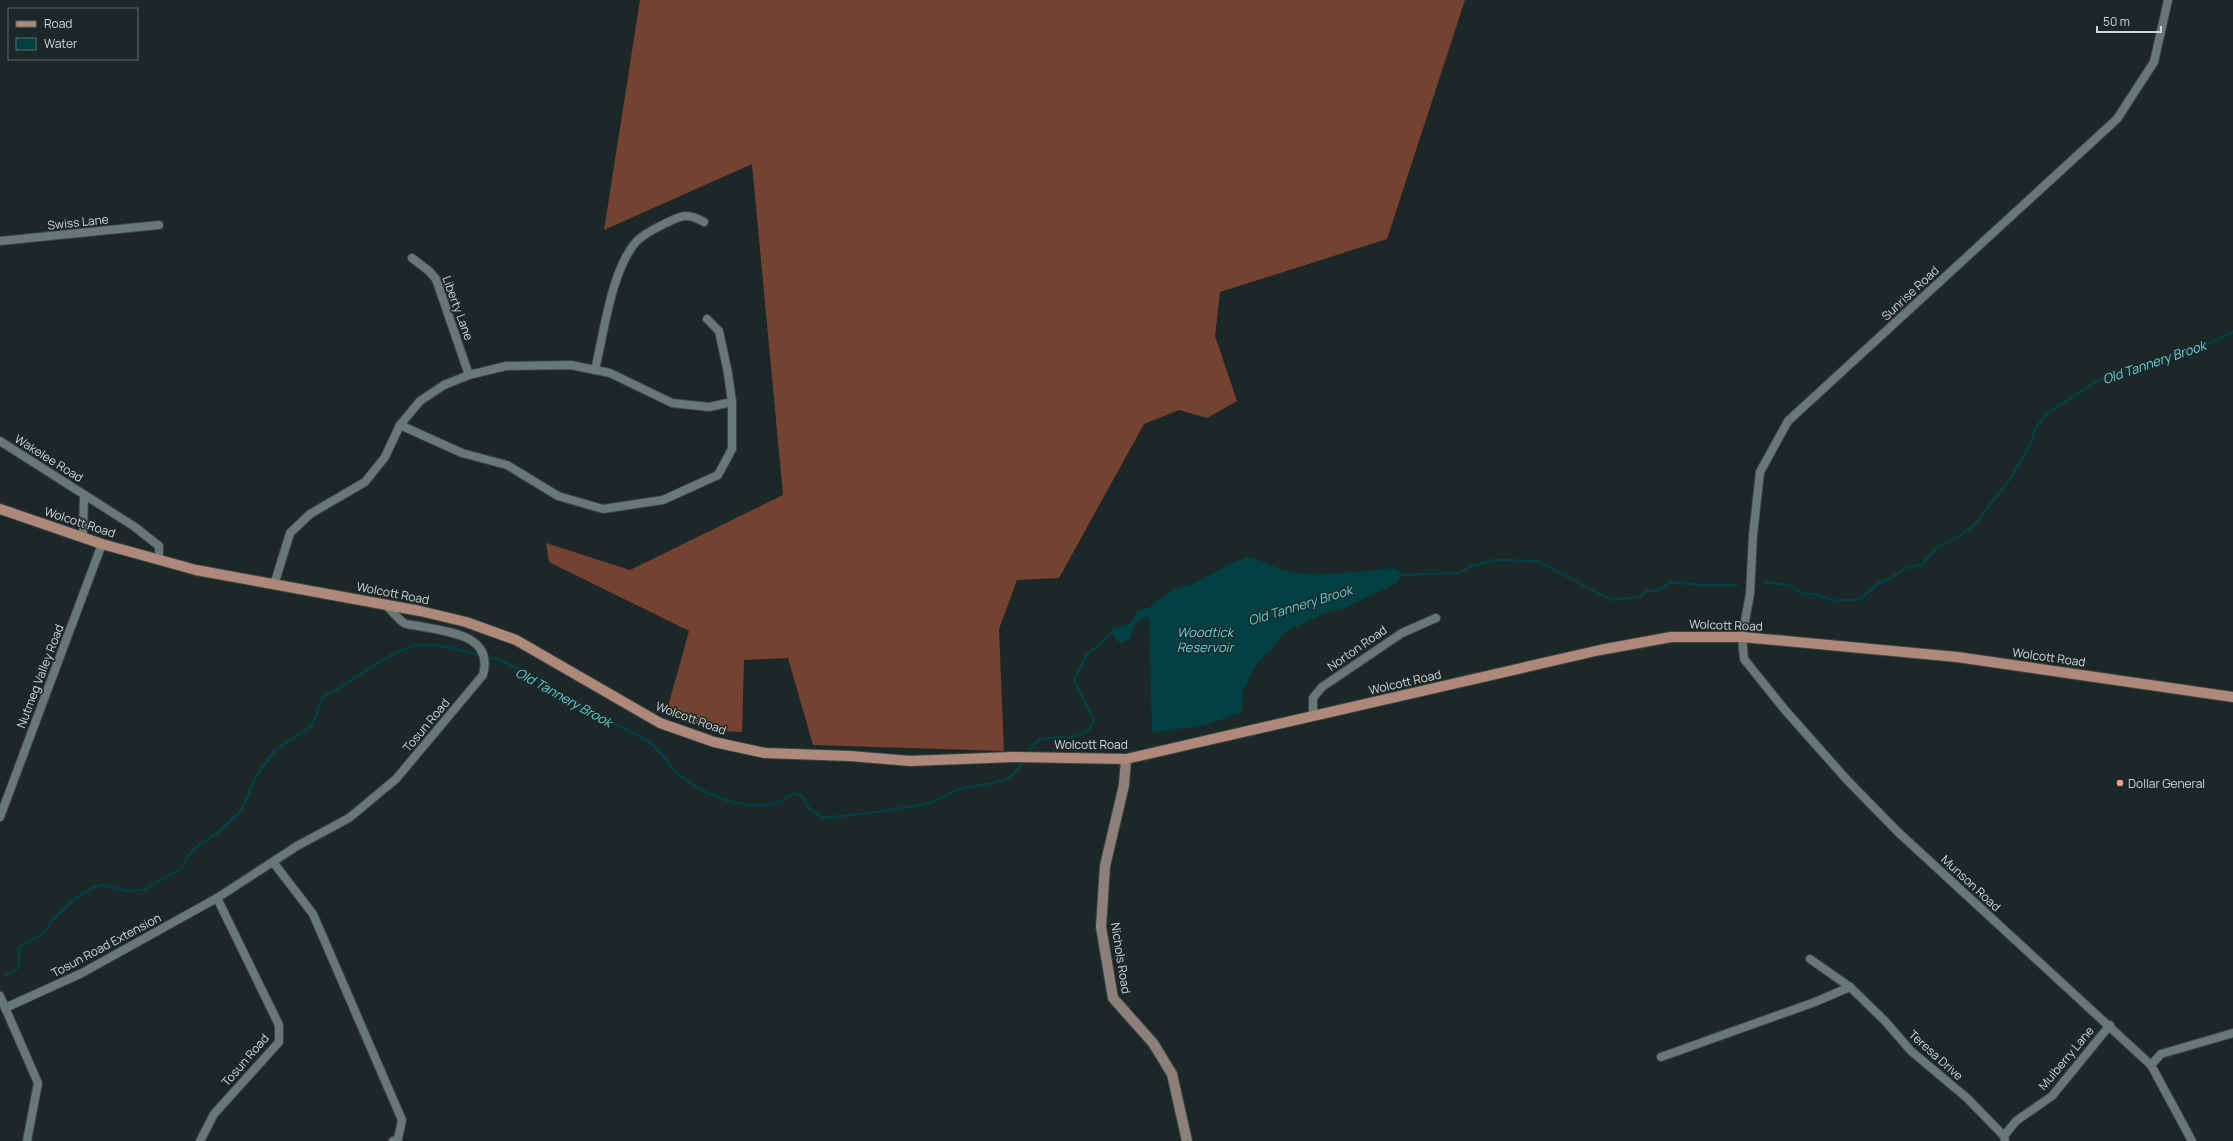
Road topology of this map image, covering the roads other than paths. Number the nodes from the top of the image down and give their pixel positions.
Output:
1 (2168, 0) edge
2 (704, 222) dead end
3 (159, 225) dead end
4 (0, 241) edge
5 (412, 258) dead end
6 (707, 319) dead end
7 (595, 370) junction
8 (469, 375) junction
9 (732, 402) junction
10 (400, 425) junction
11 (0, 441) edge
12 (84, 495) junction
13 (0, 510) edge
14 (83, 536) junction
15 (102, 544) junction
16 (159, 559) junction
17 (274, 585) junction
18 (386, 605) junction
19 (1436, 618) dead end
20 (1742, 637) junction
21 (2233, 697) edge
22 (1313, 716) junction
23 (1126, 759) junction
24 (0, 817) edge
25 (272, 862) junction
26 (217, 898) junction
27 (1810, 959) dead end
28 (1850, 987) junction
29 (0, 996) edge
30 (5, 1008) junction
31 (2110, 1025) junction
32 (2233, 1033) edge
33 (1661, 1057) dead end
34 (2151, 1065) junction
35 (2005, 1138) edge
36 (27, 1141) edge
37 (200, 1141) edge
38 (392, 1141) edge
39 (1187, 1141) edge
40 (2192, 1141) edge

1 - 20 street, Sunrise Road
2 - 7 street
3 - 4 street, Swiss Lane
5 - 8 street, Liberty Lane
6 - 9 street
7 - 8 street
7 - 9 street
8 - 10 street
9 - 10 street
10 - 17 street
11 - 12 street, Wakelee Road
12 - 14 street, Wakelee Road
12 - 16 street, Wakelee Road
13 - 14 main road, Wolcott Road
14 - 15 main road, Wolcott Road
15 - 16 main road, Wolcott Road
15 - 24 street, Nutmeg Valley Road
16 - 17 main road, Wolcott Road
17 - 18 main road, Wolcott Road
18 - 23 main road, Wolcott Road
18 - 25 street, Tosun Road
19 - 22 street, Norton Road
20 - 21 main road, Wolcott Road
20 - 22 main road, Wolcott Road
20 - 31 street, Munson Road
22 - 23 main road, Wolcott Road
23 - 39 street, Nichols Road
25 - 26 street, Tosun Road
25 - 38 street
26 - 30 street, Tosun Road Extension
26 - 37 street, Tosun Road
27 - 28 street, Teresa Drive
28 - 33 street
28 - 35 street, Teresa Drive
29 - 30 street
30 - 36 street
31 - 34 street, Munson Road
31 - 35 street, Mulberry Lane
32 - 34 street
34 - 40 street, Munson Road

